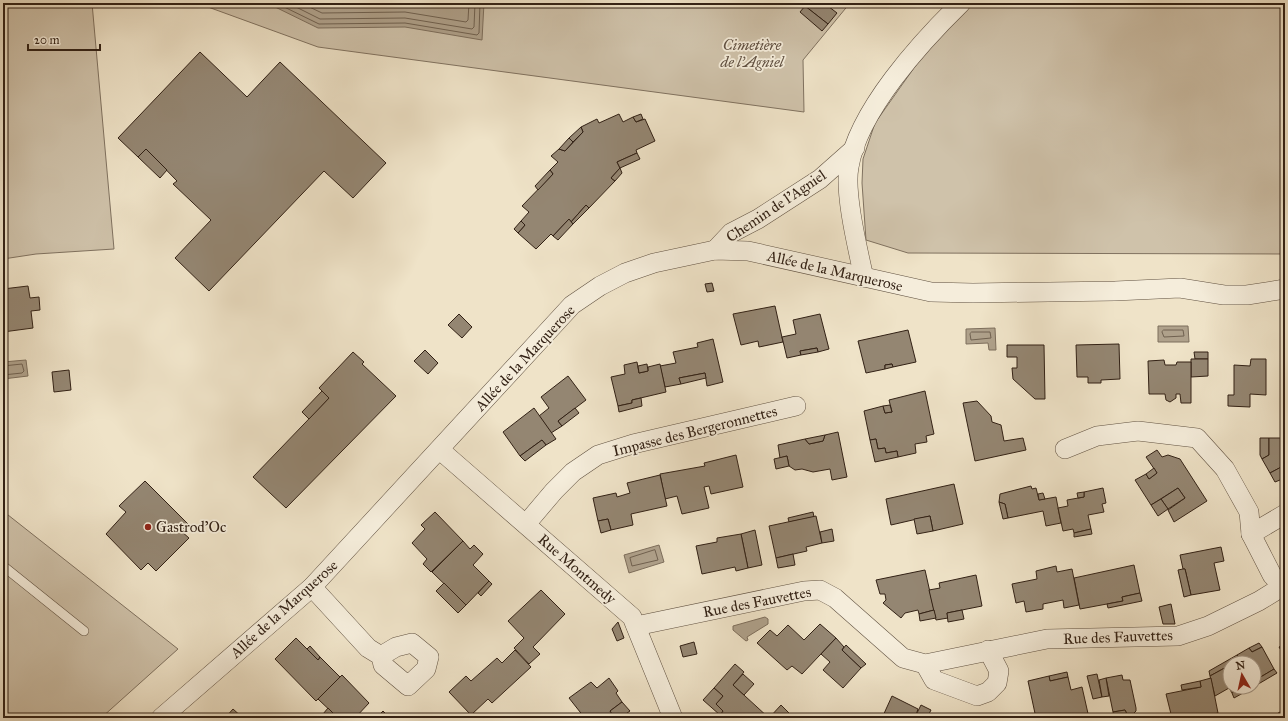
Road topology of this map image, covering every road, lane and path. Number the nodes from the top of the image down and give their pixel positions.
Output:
1 (961, 3) edge
2 (855, 148) junction
3 (715, 250) junction
4 (864, 278) junction
5 (1285, 289) edge
6 (796, 406) dead end
7 (1065, 449) dead end
8 (440, 450) junction
9 (1285, 514) edge
10 (526, 524) junction
11 (1251, 534) junction
12 (3, 566) edge
13 (1284, 586) edge
14 (312, 587) junction
15 (636, 626) junction
16 (84, 631) dead end
17 (988, 650) junction
18 (381, 656) dead end
19 (925, 664) junction
20 (161, 718) edge
21 (673, 718) edge

1 - 2 street, Chemin de l'Agniel
2 - 3 street, Chemin de l'Agniel
2 - 4 street, Chemin de l'Agniel
3 - 4 street, Allée de la Marquerose
3 - 8 street, Allée de la Marquerose
4 - 5 street, Allée de la Marquerose
6 - 10 street, Impasse des Bergeronnettes
7 - 11 street
8 - 10 street, Rue Montmedy
8 - 14 street, Allée de la Marquerose
9 - 11 street
10 - 15 street, Rue Montmedy
11 - 13 street
12 - 16 lane
13 - 17 street, Rue des Fauvettes
14 - 18 street
14 - 20 street, Allée de la Marquerose
15 - 19 street, Rue des Fauvettes
15 - 21 street, Rue Montmedy
17 - 19 street, Rue des Fauvettes
17 - 19 street

